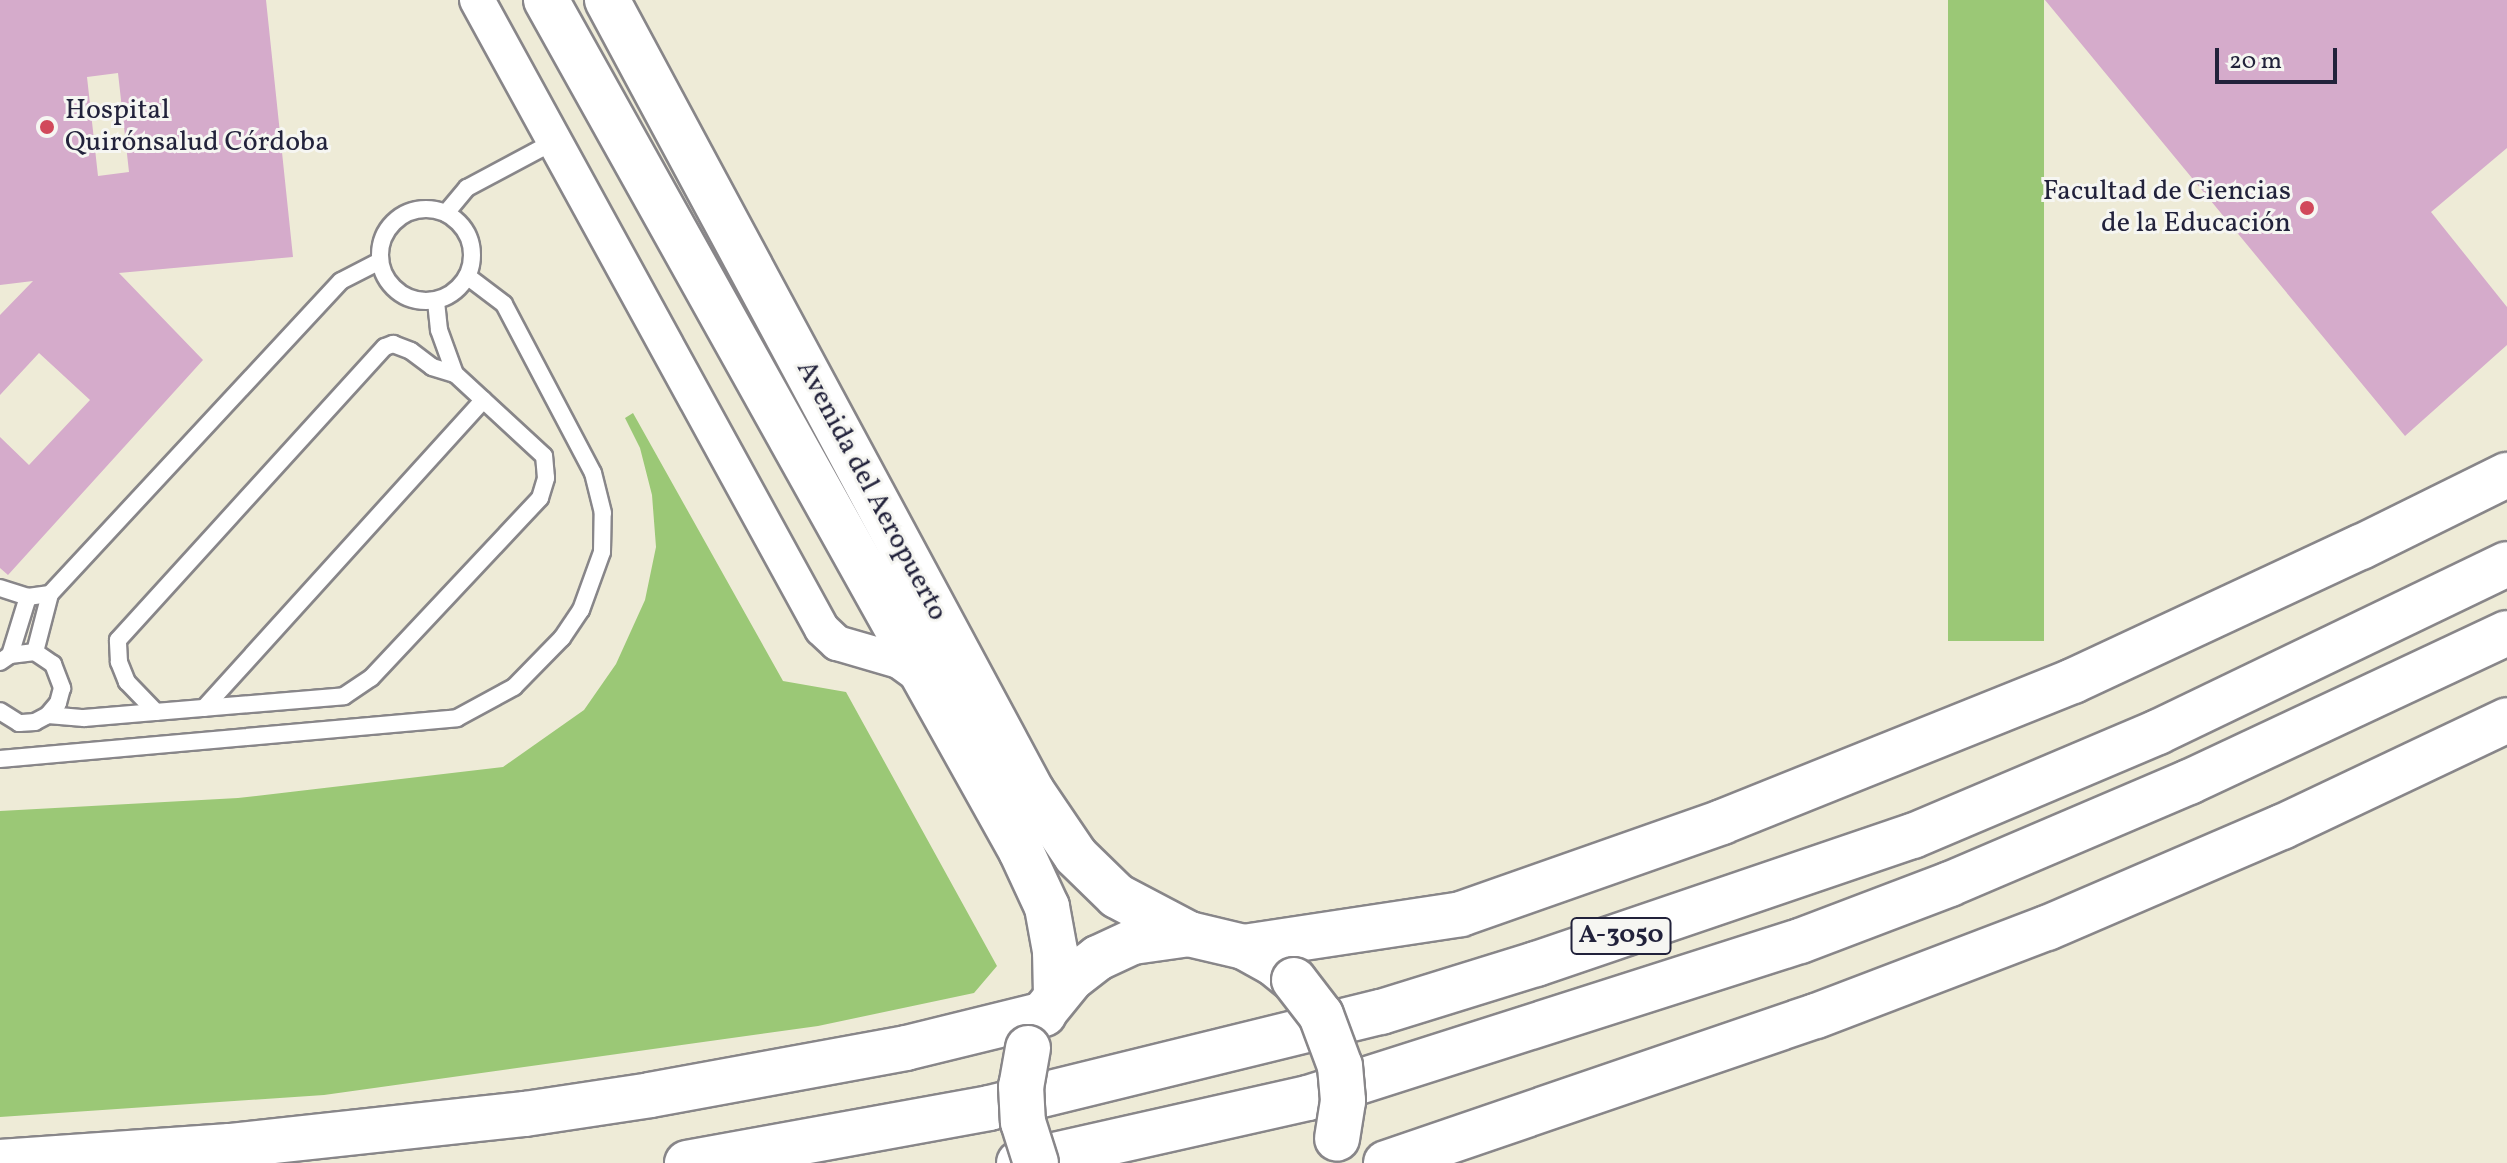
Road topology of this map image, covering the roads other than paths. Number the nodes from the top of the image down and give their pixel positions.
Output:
1 (477, 0) edge
2 (546, 0) edge
3 (607, 0) edge
4 (555, 141) junction
5 (446, 213) junction
6 (380, 261) junction
7 (467, 276) junction
8 (436, 301) junction
9 (455, 374) junction
10 (483, 400) junction
11 (2507, 475) edge
12 (2507, 564) edge
13 (0, 588) edge
14 (50, 594) junction
15 (28, 597) junction
16 (2507, 633) edge
17 (35, 652) junction
18 (5, 658) edge
19 (926, 681) junction
20 (204, 708) junction
21 (0, 711) edge
22 (156, 712) junction
23 (48, 715) junction
24 (2507, 720) edge
25 (0, 723) edge
26 (19, 723) junction
27 (0, 759) edge
28 (1189, 934) junction
29 (1244, 947) junction
30 (1043, 1018) junction
31 (1332, 1151) edge
32 (0, 1162) edge
33 (687, 1163) edge
34 (1019, 1163) edge
35 (1036, 1163) edge
36 (1386, 1163) edge

1 - 4 street, Avenida del Aeropuerto
2 - 19 main road, Avenida del Aeropuerto
3 - 28 main road, Avenida del Aeropuerto
4 - 5 lane
4 - 19 street, Avenida del Aeropuerto
5 - 6 lane
5 - 7 lane
6 - 8 lane
6 - 14 lane
7 - 8 lane
7 - 27 lane
8 - 9 lane
9 - 10 lane
9 - 22 lane
10 - 20 lane
10 - 20 lane
11 - 29 main road
12 - 33 main road, A-3050
13 - 15 lane
14 - 15 lane
14 - 17 lane
15 - 18 lane
16 - 34 main road, A-3050
17 - 18 lane
17 - 23 lane
19 - 30 main road, Avenida del Aeropuerto
20 - 22 lane
21 - 26 lane
22 - 23 lane
23 - 26 lane
24 - 36 main road
25 - 26 lane
28 - 29 main road
28 - 30 main road
29 - 31 main road, bridge
30 - 32 main road
30 - 35 main road, Avenida del Aeropuerto, bridge

